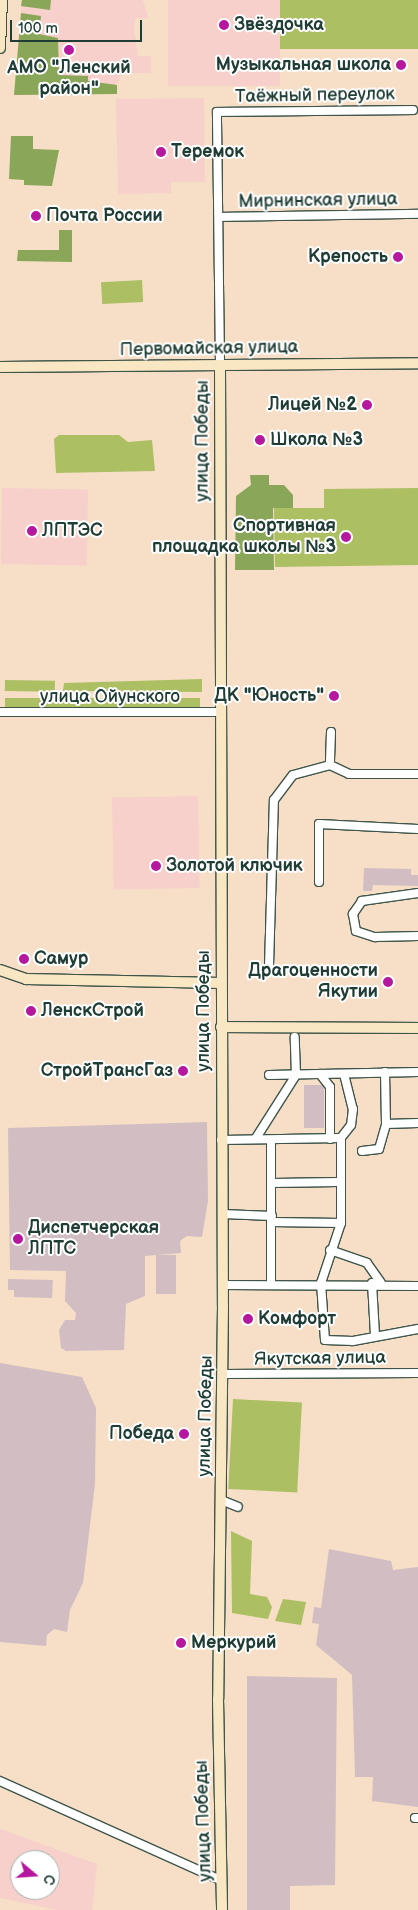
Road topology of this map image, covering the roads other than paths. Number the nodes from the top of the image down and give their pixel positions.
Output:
1 (2, 0) edge
2 (0, 48) edge
3 (413, 110) dead end
4 (217, 112) joint
5 (418, 214) edge
6 (219, 217) junction
7 (418, 363) edge
8 (220, 365) junction
9 (0, 367) edge
10 (0, 712) edge
11 (221, 712) junction
12 (331, 732) dead end
13 (330, 765) junction
14 (418, 774) edge
15 (418, 829) edge
16 (318, 882) dead end
17 (418, 893) edge
18 (418, 936) edge
19 (269, 966) dead end
20 (0, 970) edge
21 (221, 983) junction
22 (220, 1027) junction
23 (418, 1028) edge
24 (295, 1037) dead end
25 (385, 1072) junction
26 (418, 1072) edge
27 (320, 1074) junction
28 (344, 1074) junction
29 (269, 1075) dead end
30 (296, 1075) junction
31 (418, 1123) edge
32 (386, 1124) junction
33 (256, 1138) junction
34 (341, 1138) junction
35 (330, 1139) junction
36 (222, 1140) junction
37 (271, 1142) junction
38 (362, 1151) dead end
39 (338, 1182) junction
40 (273, 1183) junction
41 (222, 1214) junction
42 (272, 1219) junction
43 (341, 1223) junction
44 (330, 1250) junction
45 (271, 1282) junction
46 (321, 1283) junction
47 (372, 1283) junction
48 (381, 1283) junction
49 (223, 1285) junction
50 (418, 1286) edge
51 (418, 1329) edge
52 (375, 1335) junction
53 (418, 1373) edge
54 (223, 1374) junction
55 (221, 1500) junction
56 (238, 1507) dead end
57 (0, 1781) edge
58 (222, 1881) junction
59 (222, 1910) edge

1 - 2 main road
3 - 4 street, Таёжный переулок
4 - 6 street, улица Победы
5 - 6 street, Мирнинская улица
6 - 8 street, улица Победы
7 - 8 main road, Первомайская улица
8 - 9 main road, Первомайская улица
8 - 11 main road, улица Победы
10 - 11 street, улица Ойунского
11 - 21 main road, улица Победы
12 - 13 street
13 - 14 street
13 - 19 street
15 - 16 street
17 - 18 street
20 - 21 main road
21 - 22 main road, улица Победы
22 - 23 main road
22 - 36 main road, улица Победы
24 - 30 street
25 - 26 street
25 - 28 street
25 - 32 street
27 - 28 street
27 - 30 street
27 - 35 street
28 - 34 street
29 - 30 street
30 - 33 street
31 - 32 street
32 - 38 street
33 - 36 street
33 - 37 street
34 - 35 street
34 - 39 street
35 - 37 street
36 - 41 main road, улица Победы
37 - 40 street
39 - 40 street
39 - 43 street
40 - 42 street
41 - 42 street
41 - 49 main road, улица Победы
42 - 43 street
42 - 45 street
43 - 44 street
44 - 46 street
44 - 48 street
45 - 46 street
45 - 49 street
46 - 47 street
46 - 52 street
47 - 48 street
47 - 52 street
48 - 50 street
49 - 54 main road, улица Победы
51 - 52 street
53 - 54 street, Якутская улица
54 - 55 main road, улица Победы
55 - 56 street
55 - 58 main road, улица Победы
57 - 58 street
58 - 59 main road, улица Победы

